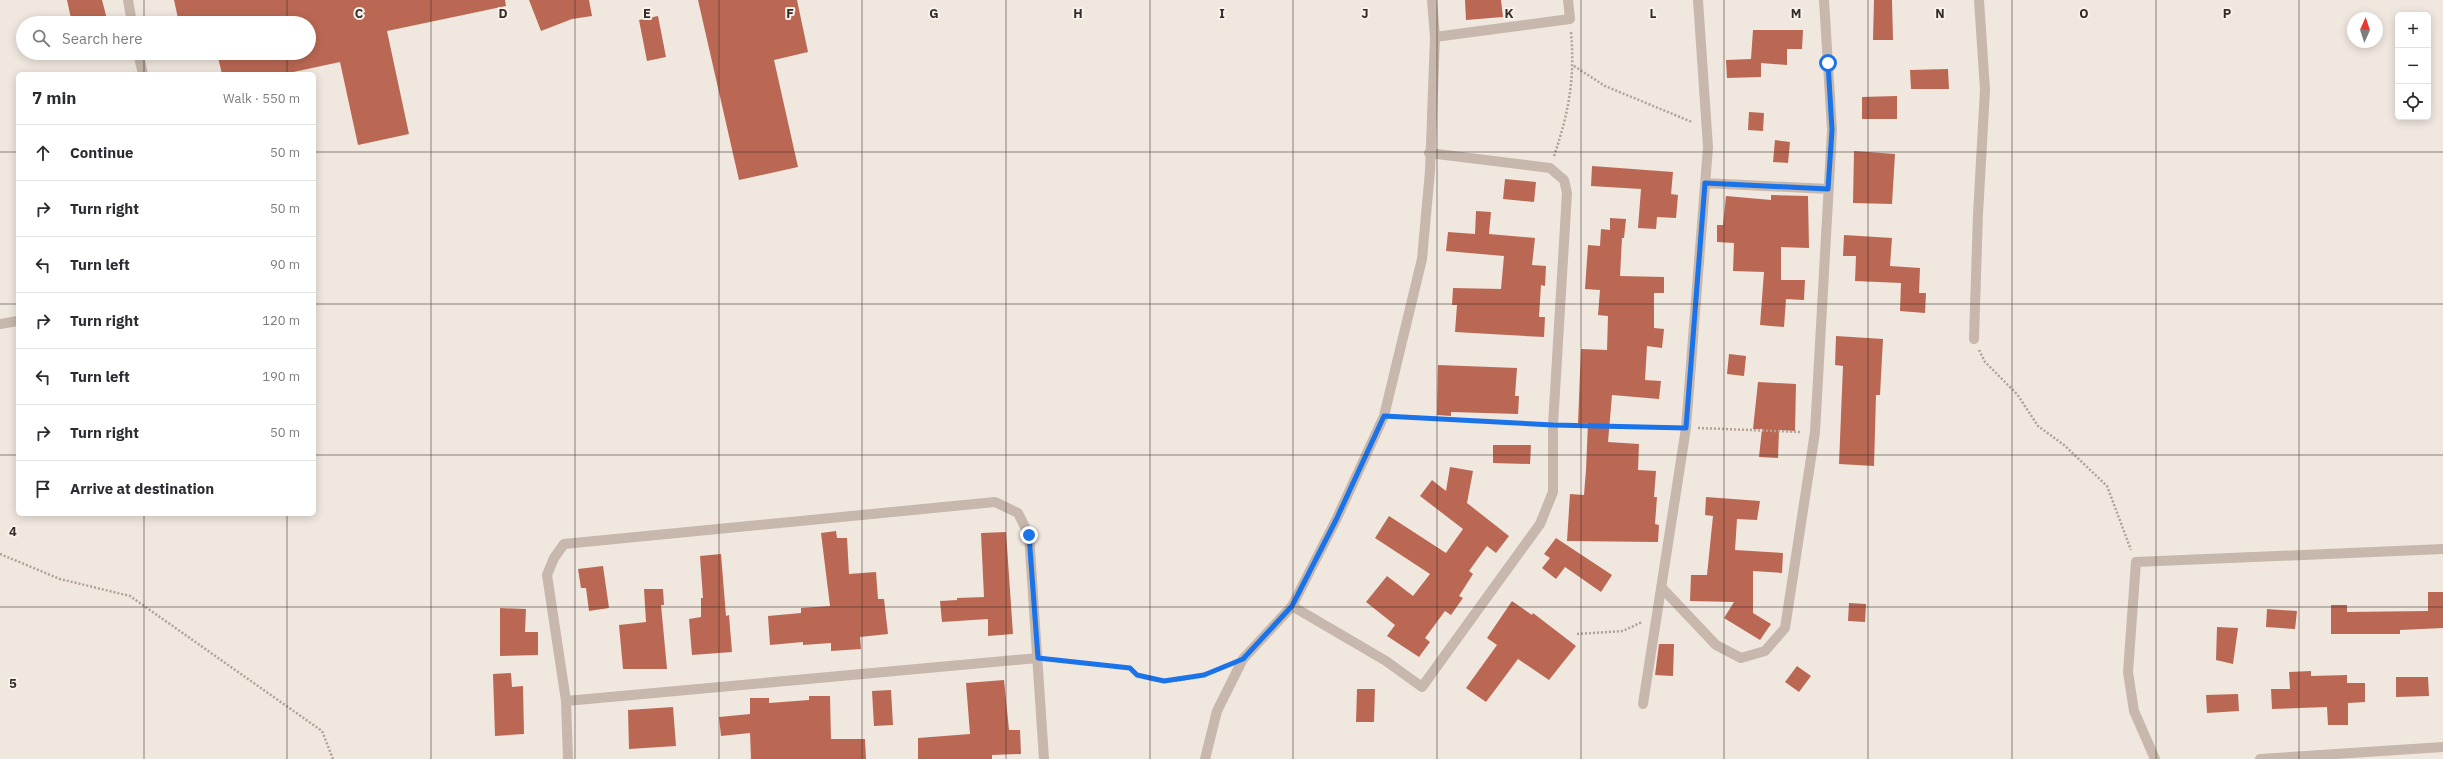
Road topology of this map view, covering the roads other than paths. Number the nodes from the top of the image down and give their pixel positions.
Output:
1 (128, 0) edge
2 (1432, 0) edge
3 (1568, 0) edge
4 (1698, 0) edge
5 (1824, 0) edge
6 (1979, 0) edge
7 (131, 16) edge
8 (1435, 37) junction
9 (140, 60) edge
10 (143, 72) edge
11 (1429, 153) junction
12 (1705, 183) junction
13 (1828, 189) junction
14 (16, 321) edge
15 (0, 324) edge
16 (1974, 339) road end
17 (2443, 549) edge
18 (1662, 588) junction
19 (1292, 606) junction
20 (1038, 658) junction
21 (566, 701) junction
22 (1643, 704) dead end
23 (2443, 747) edge
24 (568, 759) edge
25 (1044, 759) edge
26 (1205, 759) edge
27 (2154, 759) edge
28 (2260, 759) edge

1 - 7 street
2 - 8 street
3 - 8 street
4 - 12 street
5 - 13 street
6 - 16 street
8 - 11 street
9 - 10 street
11 - 19 street
11 - 19 street
12 - 13 street
12 - 18 street
13 - 18 street
14 - 15 street
17 - 27 street
18 - 22 street
19 - 26 street
20 - 21 street
20 - 21 street
20 - 25 street
21 - 24 street
23 - 28 street

